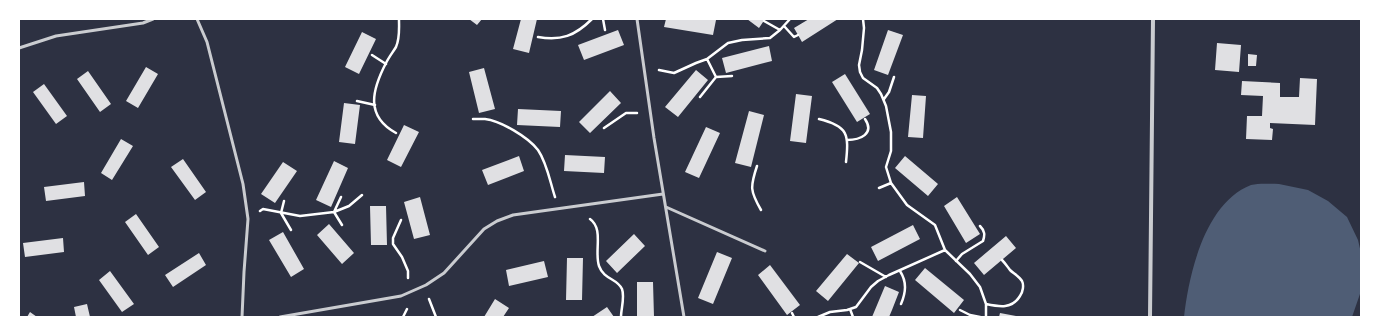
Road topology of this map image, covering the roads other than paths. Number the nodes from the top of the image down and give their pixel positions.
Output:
1 (153, 19) edge
2 (197, 19) edge
3 (637, 19) edge
4 (1153, 19) edge
5 (19, 48) edge
6 (663, 194) junction
7 (666, 207) junction
8 (765, 251) dead end
9 (242, 317) edge
10 (280, 317) edge
11 (684, 317) edge
12 (1150, 317) edge

1 - 5 lane
2 - 9 lane
3 - 6 lane
4 - 12 street
6 - 7 lane
6 - 10 lane
7 - 8 lane
7 - 11 lane

